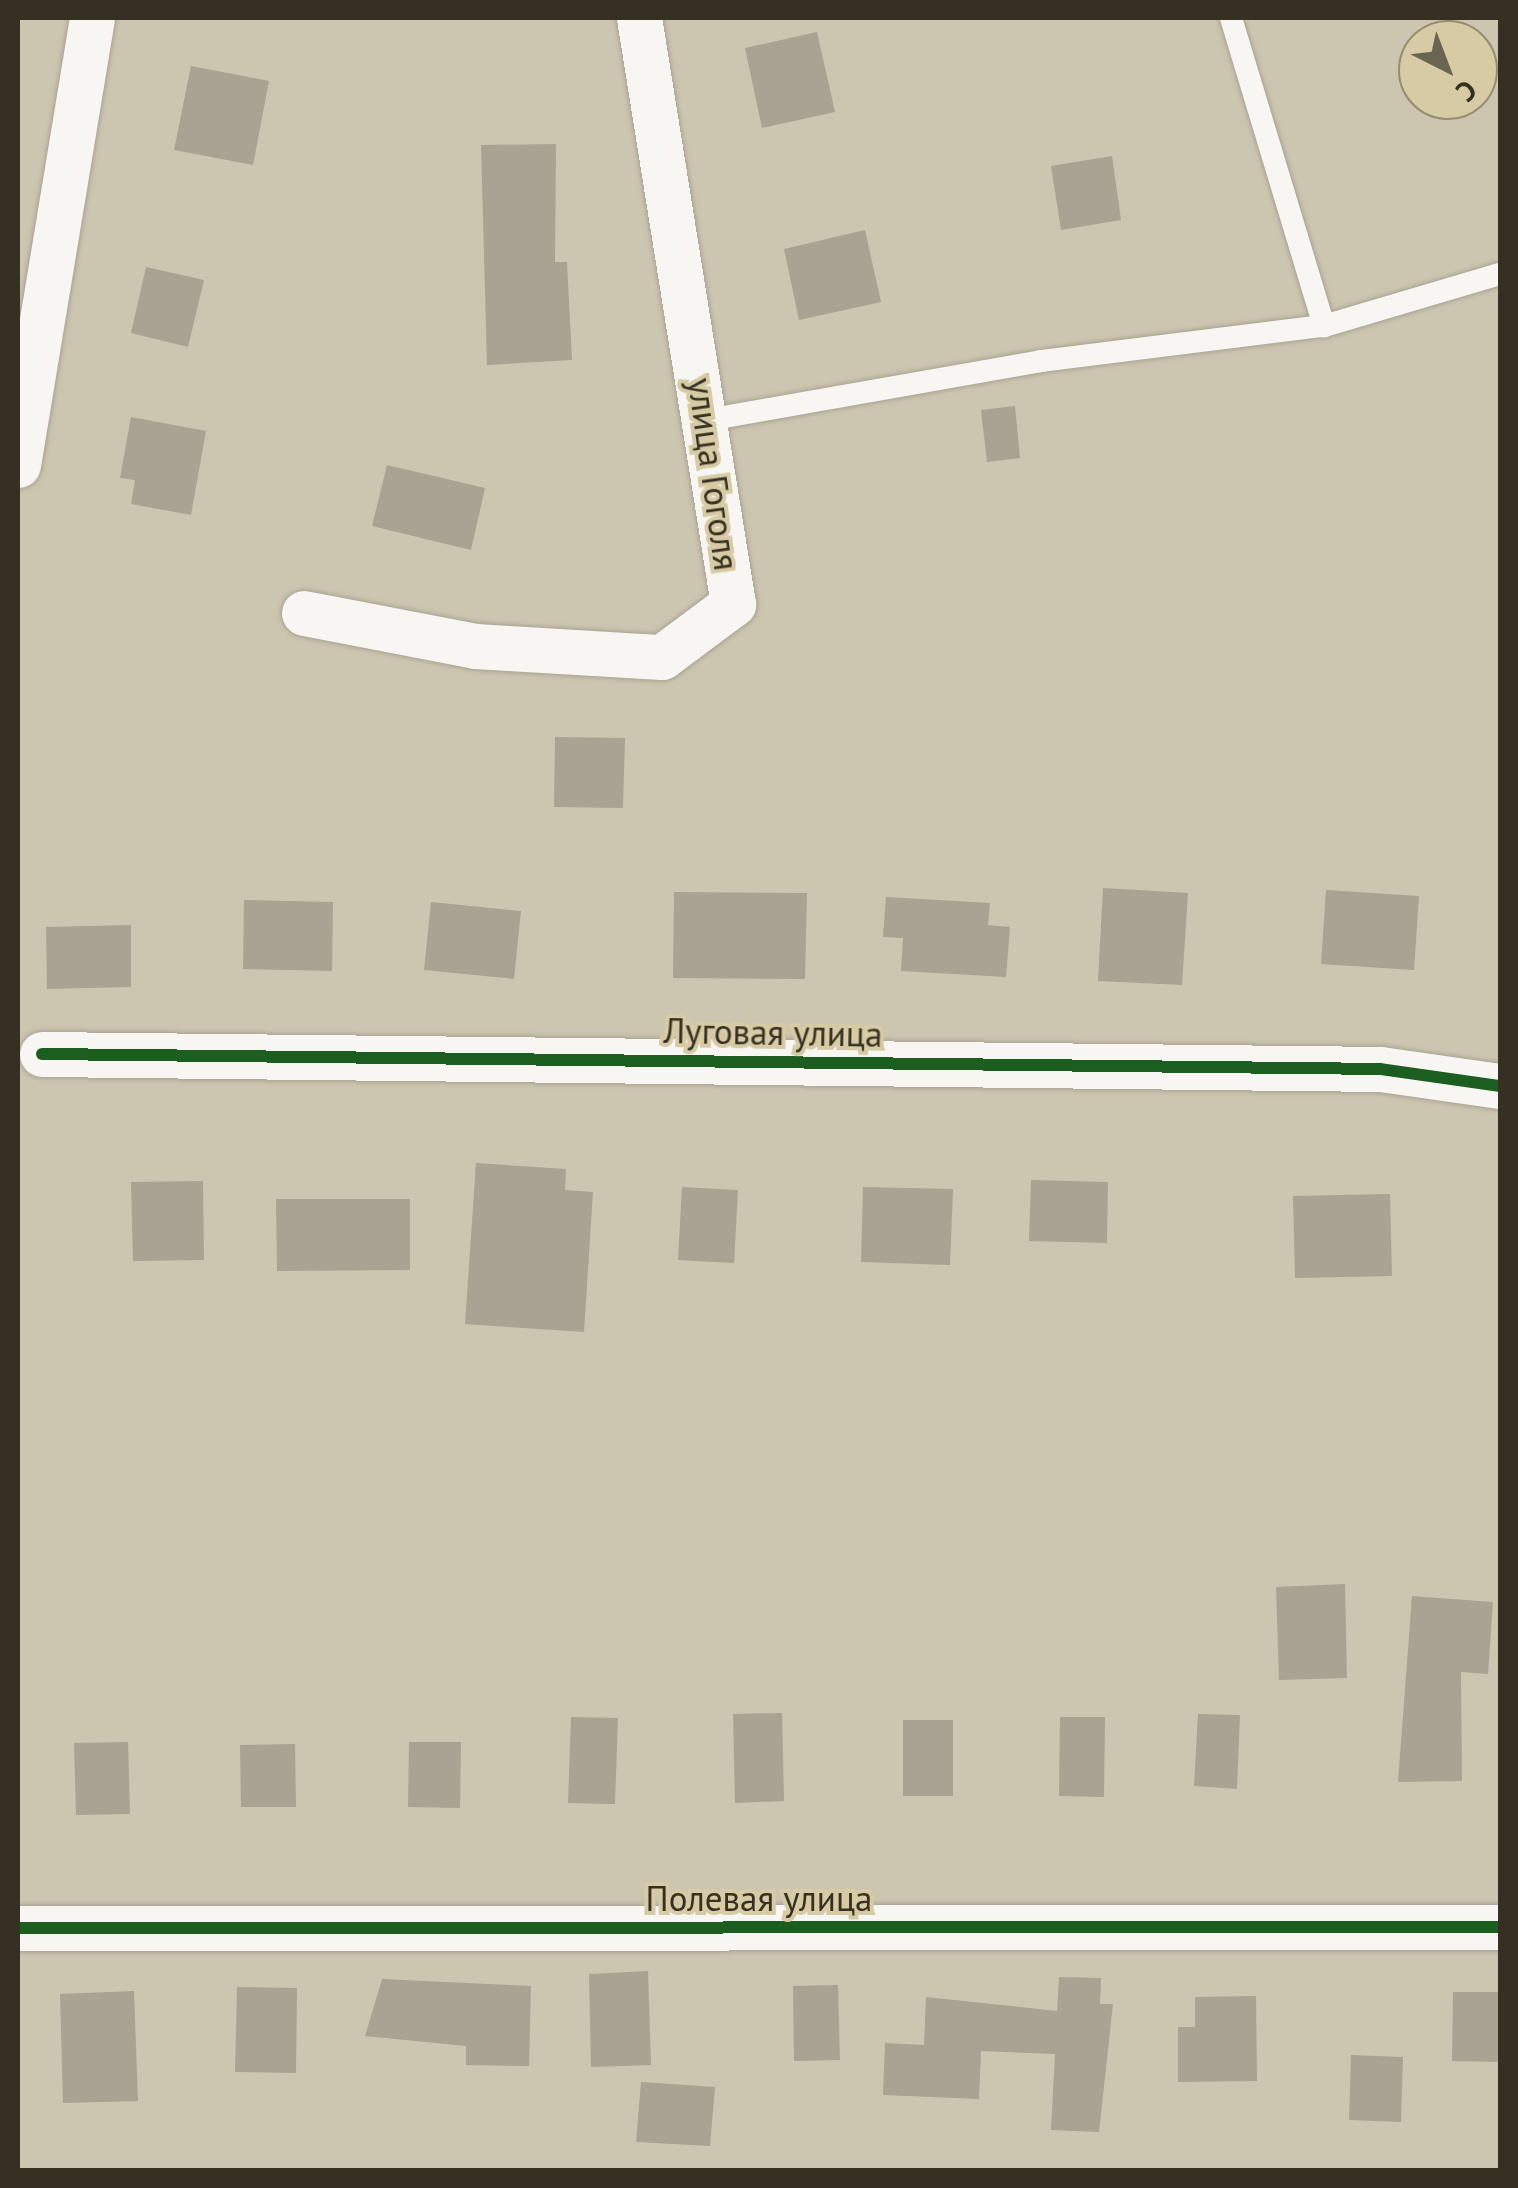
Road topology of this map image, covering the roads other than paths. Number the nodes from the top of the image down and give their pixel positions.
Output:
1 (92, 18) edge
2 (638, 18) edge
3 (1231, 18) edge
4 (1500, 274) edge
5 (1324, 326) junction
6 (707, 420) junction
7 (18, 465) edge
8 (304, 613) dead end
9 (42, 1054) dead end
10 (1500, 1086) edge
11 (18, 1928) edge
12 (1500, 1928) edge

1 - 7 street
2 - 6 street, улица Гоголя
3 - 5 lane
4 - 5 lane
5 - 6 lane
6 - 8 street, улица Гоголя
9 - 10 street, Луговая улица
11 - 12 street, Полевая улица

